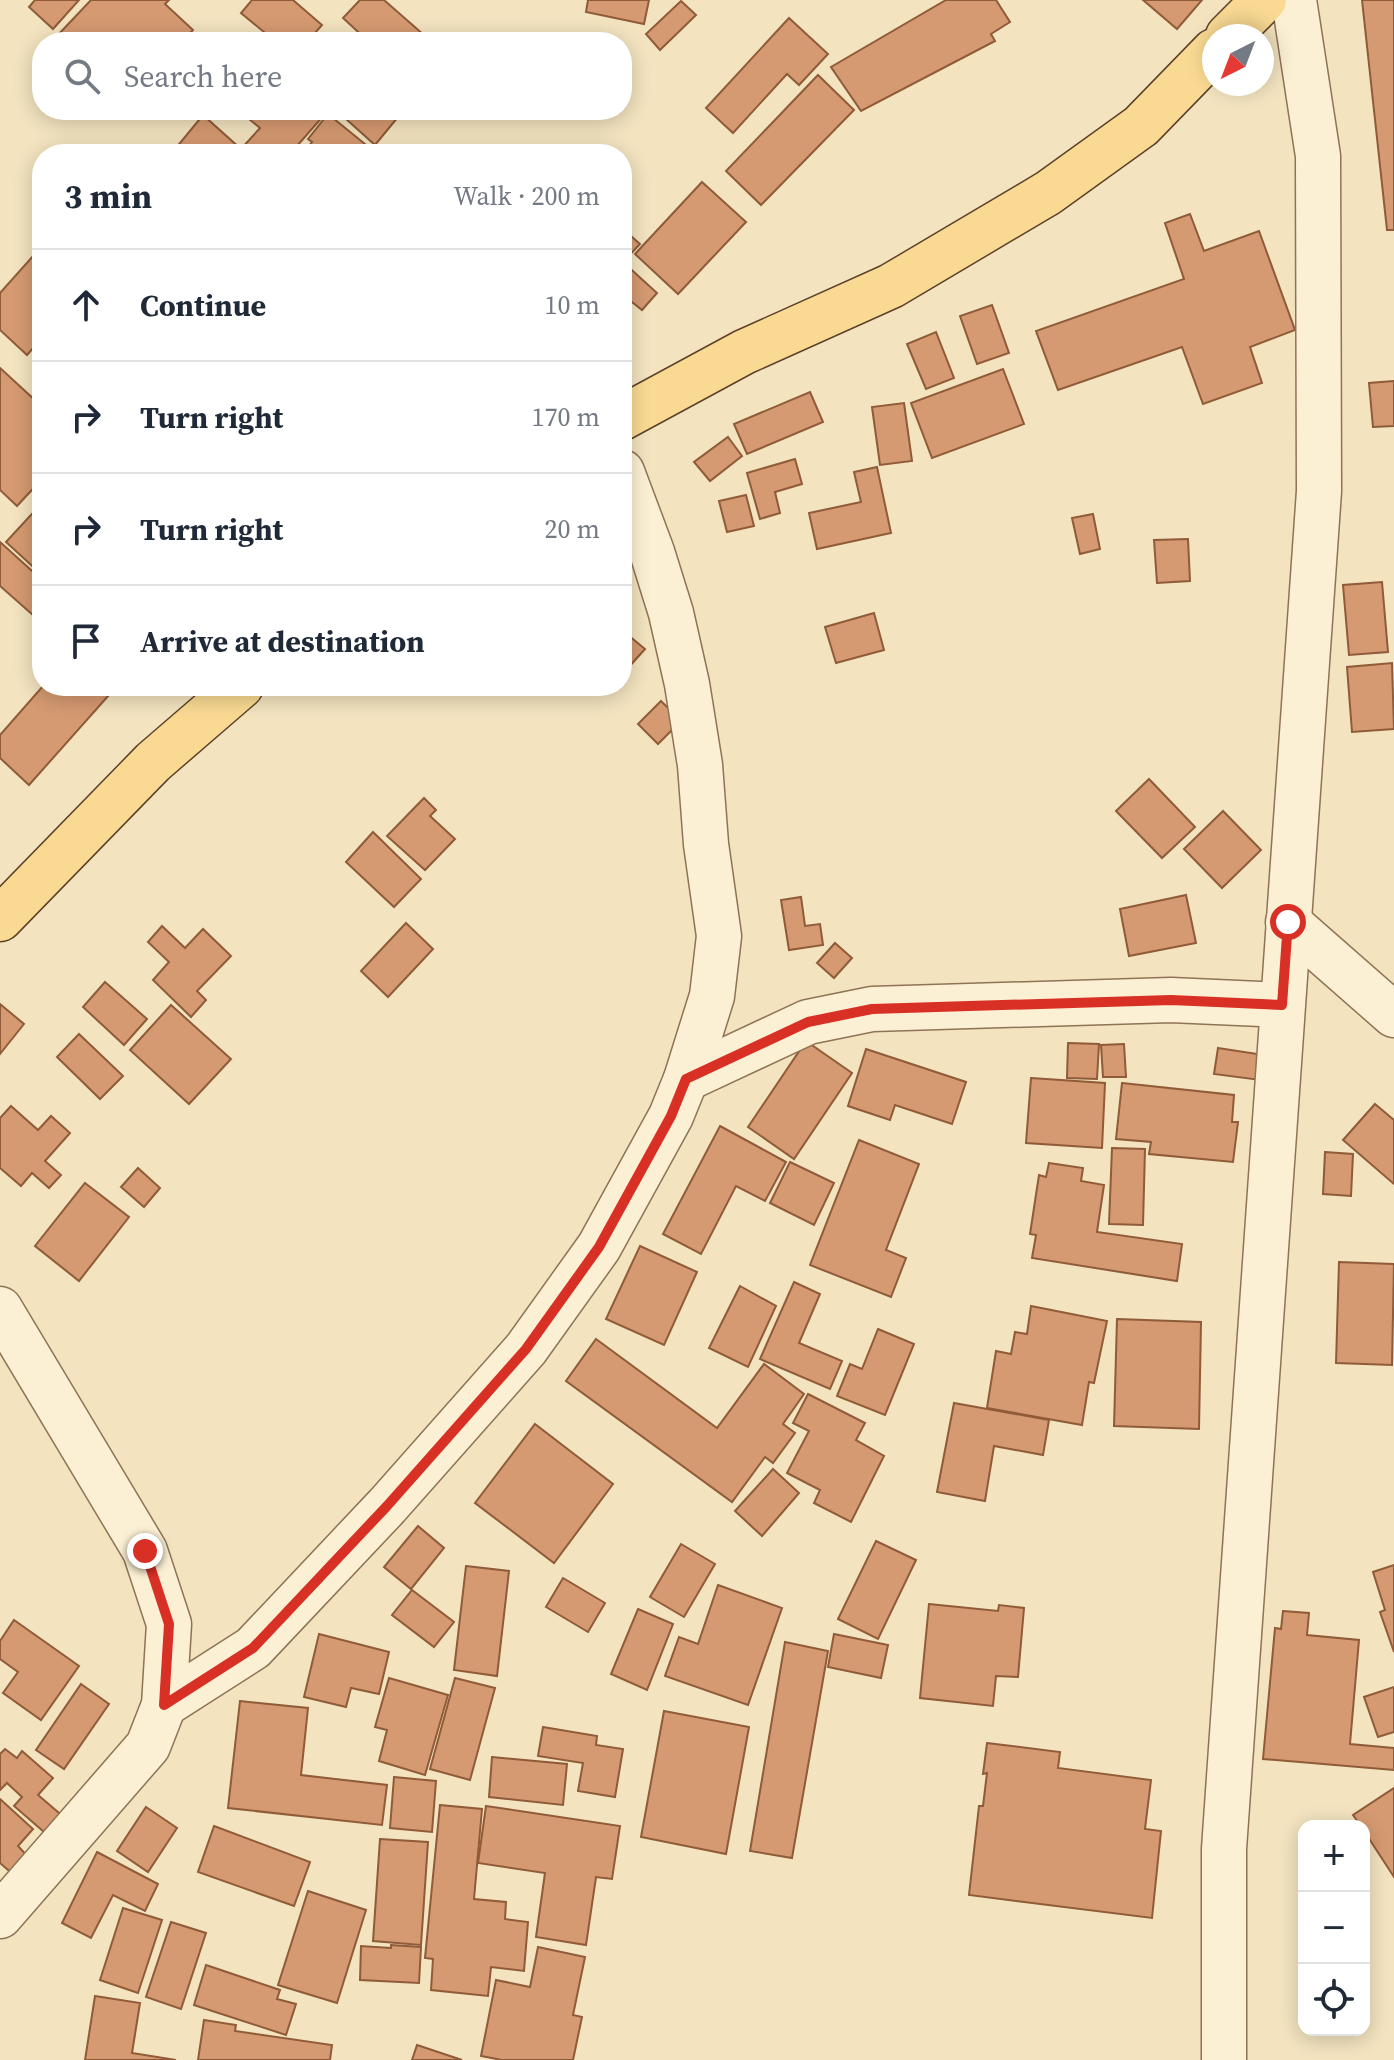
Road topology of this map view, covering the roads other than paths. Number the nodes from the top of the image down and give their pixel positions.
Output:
1 (1264, 0) edge
2 (1294, 0) edge
3 (1240, 24) edge
4 (1202, 63) edge
5 (632, 413) edge
6 (632, 500) edge
7 (229, 696) edge
8 (0, 919) edge
9 (1288, 922) junction
10 (1282, 1005) junction
11 (1394, 1015) edge
12 (686, 1079) junction
13 (0, 1309) edge
14 (164, 1705) junction
15 (0, 1916) edge
16 (1224, 2060) edge

1 - 3 main road
2 - 9 street
4 - 5 main road
6 - 12 street
7 - 8 main road
9 - 10 street
9 - 11 street
10 - 12 street
10 - 16 street
12 - 14 street
13 - 14 street
14 - 15 street

